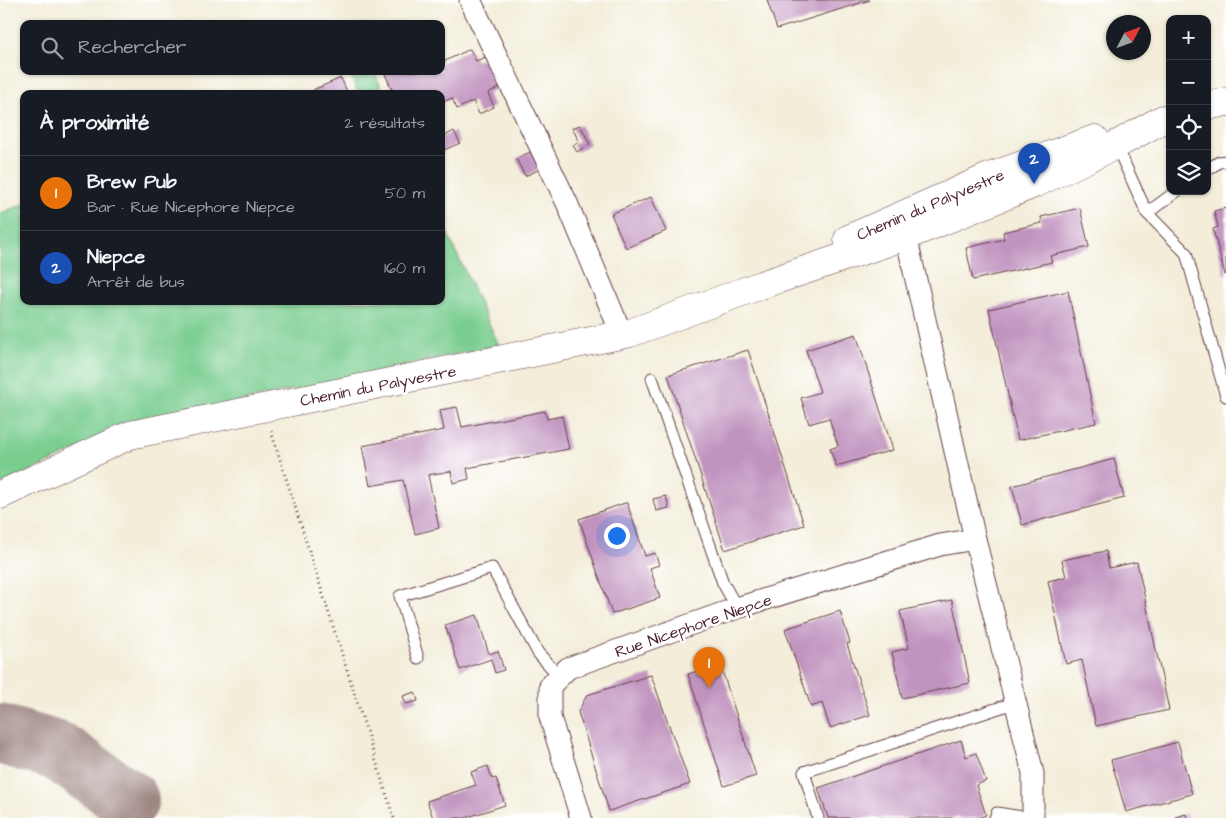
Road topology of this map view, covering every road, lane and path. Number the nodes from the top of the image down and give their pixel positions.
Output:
1 (470, 0) edge
2 (1226, 102) edge
3 (1211, 105) edge
4 (1166, 118) edge
5 (1116, 146) junction
6 (1226, 161) edge
7 (1211, 167) edge
8 (1172, 195) edge
9 (1147, 213) junction
10 (902, 226) junction
11 (622, 335) junction
12 (652, 378) dead end
13 (1224, 382) edge
14 (1226, 396) edge
15 (265, 408) junction
16 (0, 495) edge
17 (975, 539) junction
18 (737, 608) junction
19 (418, 658) dead end
20 (559, 676) junction
21 (1017, 702) junction
22 (394, 818) edge
23 (581, 818) edge
24 (818, 818) edge
25 (995, 818) edge
26 (1031, 818) edge

1 - 11 street
2 - 3 street
4 - 5 street, Chemin du Palyvestre
4 - 10 street, Chemin du Palyvestre
5 - 9 lane
5 - 10 street, Chemin du Palyvestre
6 - 7 lane
8 - 9 lane
9 - 13 lane
10 - 11 street, Chemin du Palyvestre
10 - 17 street
11 - 15 street, Chemin du Palyvestre
12 - 18 lane
13 - 14 lane
15 - 16 street, Chemin du Palyvestre
15 - 22 path
17 - 18 street, Rue Nicephore Niepce
17 - 21 street
18 - 20 street, Rue Nicephore Niepce
19 - 20 lane
20 - 23 street
21 - 24 lane
21 - 26 street
25 - 26 lane

